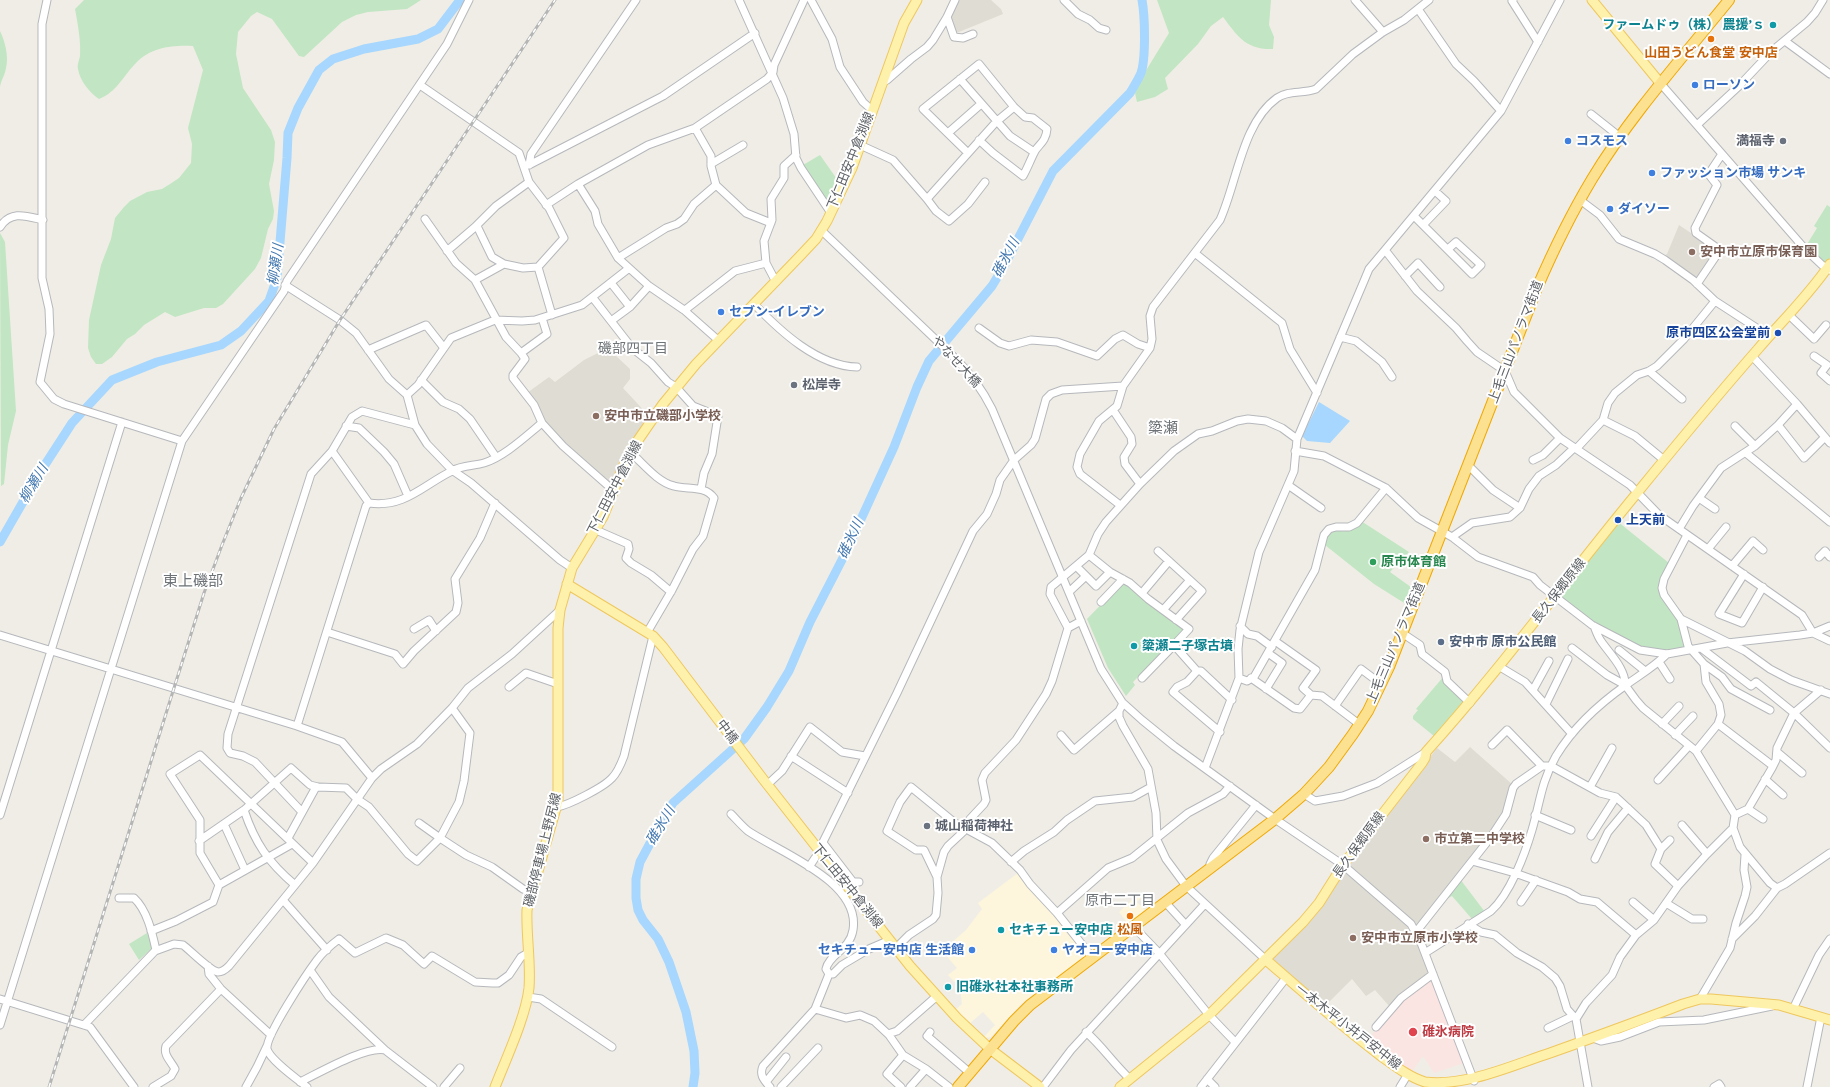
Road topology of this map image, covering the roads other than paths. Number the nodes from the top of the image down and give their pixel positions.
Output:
1 (47, 0) edge
2 (469, 0) edge
3 (636, 0) edge
4 (739, 0) edge
5 (804, 0) edge
6 (811, 0) edge
7 (917, 0) edge
8 (955, 0) edge
9 (1064, 0) edge
10 (1355, 0) edge
11 (1429, 0) edge
12 (1513, 0) edge
13 (1560, 0) edge
14 (1592, 0) edge
15 (1729, 0) edge
16 (1823, 0) edge
17 (1418, 9) junction
18 (947, 17) junction
19 (1106, 30) dead end
20 (755, 32) junction
21 (1383, 32) junction
22 (973, 34) dead end
23 (1785, 41) junction
24 (1538, 42) junction
25 (773, 72) junction
26 (1830, 74) edge
27 (960, 79) junction
28 (883, 82) junction
29 (1661, 84) junction
30 (420, 85) junction
31 (981, 104) junction
32 (1014, 107) junction
33 (872, 110) junction
34 (1501, 111) junction
35 (1591, 114) dead end
36 (996, 122) junction
37 (1697, 125) junction
38 (695, 128) junction
39 (948, 133) junction
40 (1620, 137) junction
41 (979, 140) junction
42 (743, 145) dead end
43 (860, 145) junction
44 (967, 152) junction
45 (1034, 152) junction
46 (1722, 154) junction
47 (796, 155) junction
48 (711, 164) junction
49 (526, 165) junction
50 (530, 182) junction
51 (985, 182) dead end
52 (578, 184) junction
53 (716, 185) junction
54 (1435, 191) junction
55 (927, 199) junction
56 (1580, 200) junction
57 (546, 205) junction
58 (831, 213) junction
59 (1414, 216) junction
60 (43, 220) junction
61 (425, 220) dead end
62 (771, 223) junction
63 (1423, 225) junction
64 (0, 226) edge
65 (477, 226) junction
66 (821, 230) junction
67 (1448, 249) junction
68 (1385, 250) junction
69 (447, 251) junction
70 (1196, 254) junction
71 (618, 258) junction
72 (766, 263) junction
73 (504, 264) junction
74 (538, 267) junction
75 (1829, 267) edge
76 (628, 269) junction
77 (1405, 276) junction
78 (475, 280) junction
79 (776, 282) junction
80 (611, 283) junction
81 (1697, 284) junction
82 (285, 285) junction
83 (649, 286) junction
84 (1440, 287) dead end
85 (593, 298) junction
86 (1715, 301) junction
87 (754, 304) junction
88 (630, 307) junction
89 (684, 310) junction
90 (552, 315) junction
91 (1788, 315) junction
92 (542, 318) junction
93 (495, 320) junction
94 (611, 321) junction
95 (1826, 325) dead end
96 (980, 328) dead end
97 (1769, 336) junction
98 (1340, 337) junction
99 (718, 340) junction
100 (444, 348) junction
101 (1150, 348) junction
102 (368, 350) junction
103 (520, 353) junction
104 (1752, 356) junction
105 (1814, 356) dead end
106 (856, 367) dead end
107 (1505, 371) junction
108 (1649, 371) junction
109 (1392, 377) dead end
110 (421, 380) junction
111 (1830, 381) edge
112 (1123, 386) junction
113 (676, 387) junction
114 (1317, 393) junction
115 (407, 395) junction
116 (1682, 399) dead end
117 (1797, 404) junction
118 (1113, 410) junction
119 (1603, 420) junction
120 (122, 422) junction
121 (542, 423) junction
122 (415, 425) junction
123 (1778, 425) junction
124 (346, 426) junction
125 (1734, 426) dead end
126 (1297, 438) junction
127 (1560, 438) junction
128 (1828, 440) edge
129 (182, 441) junction
130 (1755, 446) junction
131 (1575, 448) junction
132 (332, 451) junction
133 (1295, 451) junction
134 (630, 452) junction
135 (1746, 453) junction
136 (496, 457) junction
137 (1014, 460) junction
138 (1533, 460) dead end
139 (1664, 460) junction
140 (1468, 465) junction
141 (452, 470) junction
142 (1140, 484) junction
143 (1288, 485) junction
144 (1386, 488) junction
145 (701, 489) junction
146 (614, 491) junction
147 (1637, 492) junction
148 (408, 496) junction
149 (1699, 498) junction
150 (369, 503) junction
151 (495, 503) junction
152 (1120, 505) junction
153 (1321, 508) dead end
154 (1520, 508) junction
155 (1715, 509) dead end
156 (1830, 522) edge
157 (1726, 526) dead end
158 (1679, 529) junction
159 (596, 530) junction
160 (1442, 532) junction
161 (1687, 535) junction
162 (1452, 537) junction
163 (1708, 550) junction
164 (1763, 550) dead end
165 (1158, 551) dead end
166 (1089, 555) junction
167 (1819, 557) dead end
168 (1830, 557) edge
169 (1169, 561) junction
170 (1732, 566) junction
171 (572, 568) junction
172 (1079, 570) dead end
173 (1110, 572) junction
174 (1744, 574) junction
175 (1086, 576) junction
176 (1062, 577) junction
177 (1123, 579) junction
178 (1190, 580) junction
179 (567, 584) junction
180 (1762, 587) junction
181 (671, 592) junction
182 (1069, 592) junction
183 (1142, 593) junction
184 (1554, 596) junction
185 (1101, 602) dead end
186 (560, 610) junction
187 (1163, 610) junction
188 (1681, 619) junction
189 (1176, 620) junction
190 (1081, 621) junction
191 (1240, 626) junction
192 (1594, 626) junction
193 (1830, 626) edge
194 (1068, 628) junction
195 (414, 629) dead end
196 (436, 631) junction
197 (327, 632) junction
198 (651, 633) junction
199 (1402, 633) junction
200 (1813, 633) junction
201 (0, 635) edge
202 (1830, 641) edge
203 (1727, 643) junction
204 (1174, 645) junction
205 (1272, 647) junction
206 (1572, 648) dead end
207 (1701, 648) junction
208 (51, 650) junction
209 (1619, 650) dead end
210 (1691, 650) junction
211 (1667, 654) junction
212 (1568, 659) dead end
213 (1549, 661) dead end
214 (1659, 662) junction
215 (1704, 664) junction
216 (1500, 667) junction
217 (110, 669) junction
218 (1197, 671) junction
219 (1645, 671) junction
220 (1142, 678) dead end
221 (1239, 678) junction
222 (1251, 678) junction
223 (1670, 679) dead end
224 (558, 684) junction
225 (1381, 684) junction
226 (1625, 685) junction
227 (509, 688) dead end
228 (1266, 689) junction
229 (1533, 690) junction
230 (1821, 690) junction
231 (1830, 694) edge
232 (1311, 695) junction
233 (1232, 700) junction
234 (1123, 703) junction
235 (1470, 703) junction
236 (1546, 704) junction
237 (1335, 706) junction
238 (1679, 706) dead end
239 (237, 708) junction
240 (452, 708) junction
241 (1119, 710) junction
242 (1770, 710) dead end
243 (1794, 713) junction
244 (1693, 716) dead end
245 (1359, 724) junction
246 (1662, 724) junction
247 (1718, 724) junction
248 (297, 726) junction
249 (1220, 732) junction
250 (1572, 734) junction
251 (1061, 735) dead end
252 (1675, 735) junction
253 (1492, 745) dead end
254 (1688, 747) junction
255 (1612, 748) dead end
256 (1830, 748) edge
257 (1696, 751) junction
258 (1426, 752) junction
259 (1777, 752) junction
260 (791, 756) junction
261 (866, 756) junction
262 (1542, 766) junction
263 (1551, 766) junction
264 (1773, 766) junction
265 (1205, 768) junction
266 (1802, 773) dead end
267 (372, 778) junction
268 (1765, 779) junction
269 (1658, 780) dead end
270 (765, 782) junction
271 (274, 784) junction
272 (1230, 786) junction
273 (316, 787) junction
274 (1590, 787) junction
275 (1151, 788) junction
276 (848, 793) junction
277 (1304, 794) junction
278 (1783, 795) dead end
279 (1616, 797) junction
280 (357, 799) junction
281 (252, 804) junction
282 (1256, 805) junction
283 (557, 808) junction
284 (1628, 808) junction
285 (1748, 809) junction
286 (244, 810) junction
287 (302, 812) junction
288 (730, 814) dead end
289 (0, 815) edge
290 (1735, 815) junction
291 (1535, 816) junction
292 (1275, 819) junction
293 (1763, 819) dead end
294 (419, 823) dead end
295 (224, 824) junction
296 (1682, 825) dead end
297 (965, 828) junction
298 (1733, 828) junction
299 (1571, 830) dead end
300 (1591, 836) dead end
301 (440, 838) junction
302 (1157, 840) junction
303 (1670, 840) dead end
304 (199, 841) junction
305 (290, 841) junction
306 (1661, 850) junction
307 (1830, 853) edge
308 (1707, 854) junction
309 (1745, 855) junction
310 (267, 857) junction
311 (815, 858) dead end
312 (1594, 859) dead end
313 (1011, 862) junction
314 (1472, 862) junction
315 (313, 864) junction
316 (1343, 865) junction
317 (809, 867) junction
318 (1212, 867) junction
319 (245, 870) junction
320 (1515, 873) junction
321 (937, 877) junction
322 (1536, 880) junction
323 (295, 884) junction
324 (856, 884) dead end
325 (219, 885) junction
326 (1186, 886) junction
327 (1678, 886) junction
328 (1777, 888) junction
329 (531, 892) junction
330 (119, 898) dead end
331 (283, 900) junction
332 (1165, 902) junction
333 (1521, 902) dead end
334 (1633, 902) dead end
335 (1666, 903) junction
336 (1204, 905) junction
337 (1057, 913) junction
338 (1703, 919) dead end
339 (1654, 920) junction
340 (1185, 924) junction
341 (1468, 924) junction
342 (1133, 926) junction
343 (151, 931) junction
344 (1416, 932) junction
345 (1636, 935) junction
346 (1830, 939) edge
347 (890, 940) junction
348 (1732, 940) junction
349 (896, 948) junction
350 (156, 950) junction
351 (327, 950) junction
352 (528, 953) junction
353 (1159, 953) junction
354 (1425, 953) junction
355 (1092, 957) junction
356 (1265, 959) junction
357 (208, 966) junction
358 (310, 970) junction
359 (829, 974) junction
360 (1433, 974) junction
361 (1286, 978) junction
362 (221, 989) junction
363 (937, 996) junction
364 (528, 997) junction
365 (1700, 999) junction
366 (4, 1001) edge
367 (1776, 1005) junction
368 (815, 1009) junction
369 (1793, 1009) junction
370 (1209, 1014) junction
371 (1574, 1018) junction
372 (1828, 1019) edge
373 (0, 1025) edge
374 (84, 1025) junction
375 (1376, 1027) dead end
376 (1548, 1028) dead end
377 (930, 1032) dead end
378 (1086, 1032) junction
379 (888, 1034) junction
380 (271, 1035) junction
381 (1593, 1038) junction
382 (1235, 1042) junction
383 (1580, 1043) junction
384 (268, 1044) junction
385 (612, 1047) dead end
386 (818, 1048) dead end
387 (385, 1050) junction
388 (990, 1050) junction
389 (903, 1055) junction
390 (786, 1057) dead end
391 (460, 1068) dead end
392 (926, 1069) junction
393 (970, 1074) junction
394 (1408, 1074) junction
395 (1129, 1078) junction
396 (1207, 1079) junction
397 (300, 1082) junction
398 (768, 1084) edge
399 (1475, 1084) edge
400 (134, 1087) edge
401 (153, 1087) edge
402 (246, 1087) edge
403 (307, 1087) edge
404 (433, 1087) edge
405 (444, 1087) edge
406 (495, 1087) edge
407 (781, 1087) edge
408 (901, 1087) edge
409 (910, 1087) edge
410 (949, 1087) edge
411 (958, 1087) edge
412 (1041, 1087) edge
413 (1120, 1087) edge
414 (1201, 1087) edge
415 (1215, 1087) edge
416 (1400, 1087) edge
417 (1588, 1087) edge
418 (1714, 1087) edge
419 (1721, 1087) edge
420 (1807, 1087) edge

1 - 60 street
2 - 30 street
3 - 49 street
4 - 20 street
5 - 25 street
6 - 33 street
7 - 28 main road, 下仁田安中倉渕線
8 - 18 street
9 - 19 street
10 - 21 street
11 - 17 street
12 - 24 street
13 - 24 street
14 - 29 main road
15 - 29 highway, 上毛三山パノラマ街道
16 - 23 street
17 - 21 street
17 - 34 street
18 - 22 street
18 - 28 street
20 - 25 street
20 - 49 street
21 - 70 street
23 - 26 street
23 - 37 street
24 - 34 street
25 - 38 street
25 - 47 street
27 - 31 street
27 - 32 street
27 - 39 street
28 - 33 main road, 下仁田安中倉渕線
29 - 37 street
29 - 40 highway, 上毛三山パノラマ街道
30 - 49 street
30 - 82 street
31 - 36 street
31 - 39 street
32 - 36 street
32 - 45 street
33 - 43 main road, 下仁田安中倉渕線
34 - 54 street
35 - 40 street
36 - 41 street
36 - 45 street
37 - 46 street
38 - 48 street
38 - 52 street
39 - 44 street
40 - 56 highway, 上毛三山パノラマ街道
41 - 44 street
41 - 45 street
42 - 48 street
43 - 55 street
43 - 58 main road, 下仁田安中倉渕線
44 - 55 street
46 - 75 street
46 - 81 street
47 - 58 street
47 - 62 street
48 - 53 street
49 - 50 street
50 - 57 street
50 - 65 street
51 - 55 street
52 - 57 street
52 - 71 street
53 - 62 street
53 - 71 street
54 - 59 street
54 - 63 street
56 - 81 street
56 - 107 highway, 上毛三山パノラマ街道
57 - 74 street
58 - 66 main road, 下仁田安中倉渕線
59 - 63 street
59 - 68 street
60 - 64 street
60 - 120 street
61 - 69 street
62 - 72 street
63 - 67 street
65 - 69 street
65 - 73 street
66 - 79 main road, 下仁田安中倉渕線
66 - 137 street, やなせ大橋
67 - 67 street
68 - 77 street
68 - 98 street
69 - 78 street
70 - 101 street
70 - 114 street
71 - 76 street
72 - 79 street
72 - 89 street
73 - 74 street
73 - 78 street
74 - 90 street
75 - 91 main road, 長久保郷原線
76 - 80 street
76 - 83 street
77 - 84 street
77 - 107 street
78 - 93 street
79 - 87 main road, 下仁田安中倉渕線
80 - 85 street
80 - 88 street
81 - 86 street
82 - 102 street
82 - 129 street
83 - 88 street
83 - 89 street
85 - 90 street
85 - 94 street
86 - 97 street
86 - 108 street
87 - 99 main road, 下仁田安中倉渕線
87 - 106 street
88 - 94 street
89 - 99 street
90 - 92 street
91 - 95 street
91 - 97 main road, 長久保郷原線
92 - 93 street
92 - 103 street
93 - 100 street
93 - 103 street
94 - 113 street
96 - 101 street
97 - 104 main road, 長久保郷原線
98 - 109 street
98 - 114 street
99 - 113 main road, 下仁田安中倉渕線
100 - 102 street
100 - 110 street
101 - 112 street
102 - 115 street
103 - 121 street
104 - 117 street
104 - 139 main road, 長久保郷原線
105 - 111 street
107 - 127 street
107 - 140 highway, 上毛三山パノラマ街道
108 - 116 street
108 - 119 street
110 - 115 street
110 - 136 street
112 - 118 street
112 - 137 street
113 - 134 main road, 下仁田安中倉渕線
113 - 145 street
114 - 126 street
115 - 122 street
117 - 123 street
117 - 128 street
118 - 142 street
118 - 152 street
119 - 131 street
119 - 139 street
120 - 129 street
120 - 208 street
121 - 136 street
121 - 146 street
122 - 124 street
122 - 141 street
123 - 128 street
123 - 130 street
124 - 132 street
124 - 148 street
125 - 130 street
126 - 133 street
126 - 142 street
127 - 131 street
127 - 138 street
129 - 217 street
130 - 135 street
131 - 147 street
131 - 154 street
132 - 150 street
132 - 239 street
133 - 143 street
133 - 144 street
134 - 145 street
134 - 146 main road, 下仁田安中倉渕線
135 - 149 street
135 - 156 street
136 - 141 street
137 - 176 street, やなせ大橋
137 - 261 street
139 - 147 main road, 長久保郷原線
140 - 154 street
140 - 160 highway, 上毛三山パノラマ街道
141 - 148 street
141 - 151 street
142 - 152 street
143 - 153 street
143 - 191 street
144 - 160 street
144 - 205 street
145 - 181 street
146 - 159 main road, 下仁田安中倉渕線
147 - 158 street
147 - 184 main road, 長久保郷原線
148 - 150 street
149 - 155 street
149 - 158 street
150 - 197 street
151 - 171 street
151 - 196 street
152 - 166 street
154 - 162 street
157 - 163 street
158 - 161 street
159 - 171 main road, 下仁田安中倉渕線
159 - 181 street
160 - 162 street
160 - 199 highway, 上毛三山パノラマ街道
161 - 163 street
161 - 188 street
162 - 184 street
163 - 170 street
164 - 170 street
165 - 169 street
166 - 173 street
166 - 176 street
167 - 168 street
169 - 178 street
169 - 183 street
170 - 174 street
171 - 179 main road, 下仁田安中倉渕線
172 - 175 street
173 - 175 street
173 - 177 street
174 - 180 street
174 - 180 street
175 - 182 street
176 - 182 street, やなせ大橋
176 - 194 street
177 - 183 street
177 - 185 street
178 - 187 street
178 - 189 street
179 - 186 main road, 磯部停車場上野尻線
179 - 198 main road
180 - 200 street
181 - 198 street
182 - 190 street, やなせ大橋
183 - 187 street
184 - 192 street
184 - 216 main road, 長久保郷原線
186 - 224 main road, 磯部停車場上野尻線
186 - 240 street
187 - 189 street
188 - 203 street
188 - 210 street
189 - 204 street
190 - 194 street
190 - 234 street, やなせ大橋
191 - 205 street
191 - 221 street
192 - 211 street
192 - 226 street
193 - 200 street
194 - 297 street
195 - 196 street
196 - 197 street
197 - 248 street
198 - 270 main road, 中橋
198 - 283 street
199 - 225 highway, 上毛三山パノラマ街道
199 - 235 street
200 - 202 street
200 - 203 street
201 - 208 street
203 - 207 street
203 - 230 street
204 - 218 street
204 - 220 street
205 - 222 street
205 - 228 street
205 - 232 street
206 - 226 street
207 - 210 street
207 - 243 street
208 - 217 street
208 - 289 street
209 - 219 street
210 - 211 street
210 - 215 street
211 - 214 street
212 - 236 street
213 - 229 street
214 - 219 street
214 - 223 street
215 - 242 street
215 - 247 street
216 - 229 street
216 - 235 main road, 長久保郷原線
217 - 239 street
217 - 366 street
218 - 233 street
218 - 249 street
219 - 226 street
221 - 222 street
221 - 233 street
222 - 228 street
224 - 227 street
224 - 283 main road, 磯部停車場上野尻線
225 - 237 street
225 - 245 highway, 上毛三山パノラマ街道
226 - 246 street
226 - 250 street
228 - 232 street
229 - 236 street
230 - 231 street
230 - 243 street
232 - 237 street
233 - 249 street
234 - 241 street
234 - 265 street, やなせ大橋
235 - 258 main road, 長久保郷原線
236 - 250 street
237 - 245 street
238 - 246 street
239 - 248 street
239 - 271 street
240 - 267 street
240 - 301 street
241 - 251 street
241 - 275 street
243 - 256 street
243 - 259 street
244 - 252 street
245 - 277 highway, 上毛三山パノラマ街道
246 - 252 street
247 - 257 street
247 - 264 street
248 - 267 street
249 - 265 street
250 - 263 street
252 - 254 street
253 - 262 street
254 - 257 street
254 - 269 street
255 - 274 street
257 - 290 street
258 - 277 street
258 - 316 main road, 長久保郷原線
259 - 264 street
259 - 266 street
260 - 261 street
260 - 270 street
260 - 276 street
261 - 276 street
262 - 263 street
262 - 314 street
263 - 274 street
263 - 291 street
264 - 268 street
265 - 272 street, やなせ大橋
267 - 280 street
268 - 278 street
268 - 285 street
270 - 347 main road, 下仁田安中倉渕線
271 - 273 street
271 - 281 street
271 - 287 street
272 - 282 street, やなせ大橋
272 - 302 street
273 - 280 street
273 - 287 street
274 - 279 street
275 - 302 street
275 - 313 street
276 - 324 street
277 - 292 highway, 上毛三山パノラマ街道
279 - 284 street
279 - 300 street
280 - 301 street
280 - 315 street
281 - 286 street
281 - 304 street
281 - 305 street
282 - 292 street, やなせ大橋
282 - 318 street
283 - 329 main road, 磯部停車場上野尻線
284 - 306 street
284 - 312 street
285 - 290 street
285 - 293 street
286 - 295 street
286 - 310 street
287 - 305 street
288 - 317 street
290 - 298 street
291 - 299 street
291 - 320 street
292 - 316 street, やなせ大橋
292 - 318 highway, 上毛三山パノラマ街道
294 - 301 street
295 - 304 street
295 - 319 street
296 - 308 street
297 - 313 street
297 - 321 street
297 - 321 street
298 - 308 street
298 - 309 street
301 - 329 street
302 - 326 street
302 - 337 street
303 - 306 street
304 - 325 street
305 - 310 street
305 - 315 street
306 - 327 street
307 - 328 street
308 - 327 street
309 - 328 street
309 - 348 street
310 - 319 street
310 - 323 street
311 - 317 street
313 - 337 street
314 - 320 street
314 - 344 street
315 - 323 street
316 - 344 street, やなせ大橋
316 - 356 main road, 長久保郷原線
317 - 359 street
318 - 326 highway, 上毛三山パノラマ街道
319 - 325 street
320 - 322 street
320 - 341 street
321 - 349 street
322 - 333 street
322 - 345 street
323 - 331 street
325 - 343 street
326 - 332 highway, 上毛三山パノラマ街道
326 - 336 street
327 - 335 street
328 - 348 street
329 - 352 main road, 磯部停車場上野尻線
330 - 343 street
331 - 351 street
331 - 357 street
332 - 340 street
332 - 342 highway, 上毛三山パノラマ街道
334 - 339 street
335 - 338 street
335 - 339 street
336 - 340 street
336 - 356 street
337 - 355 street
339 - 345 street
340 - 353 street
341 - 354 street
341 - 371 street
342 - 353 street
342 - 355 highway, 上毛三山パノラマ街道
343 - 350 street
344 - 354 street, やなせ大橋
345 - 371 street
346 - 369 street
347 - 349 main road, 下仁田安中倉渕線
347 - 359 street
348 - 365 street
349 - 363 main road, 下仁田安中倉渕線
350 - 357 street
350 - 374 street
351 - 352 street
351 - 358 street
352 - 364 main road, 磯部停車場上野尻線
353 - 370 street
353 - 378 street
354 - 360 street, やなせ大橋
355 - 388 highway, 上毛三山パノラマ街道
356 - 361 main road, 一本木平小井戸安中線
356 - 370 main road
357 - 362 street
358 - 380 street
358 - 387 street
359 - 368 street
360 - 375 street
360 - 399 street, やなせ大橋
361 - 382 street
361 - 394 main road, 一本木平小井戸安中線
362 - 380 street
362 - 401 street
363 - 379 street
363 - 388 main road, 下仁田安中倉渕線
364 - 385 street
364 - 406 main road, 磯部停車場上野尻線
365 - 367 main road, 一本木平小井戸安中線
365 - 381 main road, 一本木平小井戸安中線
366 - 373 street
366 - 374 street
367 - 369 main road, 一本木平小井戸安中線
367 - 381 street
368 - 379 street
368 - 398 street
369 - 372 main road, 一本木平小井戸安中線
370 - 382 street
370 - 395 main road
371 - 376 street
371 - 383 street
372 - 420 street
374 - 400 street
377 - 393 street
378 - 395 street
378 - 412 street
379 - 389 street
380 - 384 street
381 - 383 main road, 一本木平小井戸安中線
382 - 396 street
383 - 399 main road, 一本木平小井戸安中線
383 - 417 street
384 - 397 street
384 - 402 street
386 - 407 street
387 - 397 street
387 - 404 street
388 - 393 highway, 上毛三山パノラマ街道
388 - 412 main road, 下仁田安中倉渕線
389 - 392 street
389 - 408 street
390 - 398 street
391 - 405 street
392 - 409 street
392 - 410 street
393 - 411 highway, 上毛三山パノラマ街道
394 - 399 main road, 一本木平小井戸安中線
394 - 416 street
395 - 413 main road
396 - 414 street
396 - 415 street
397 - 403 street
418 - 419 street

